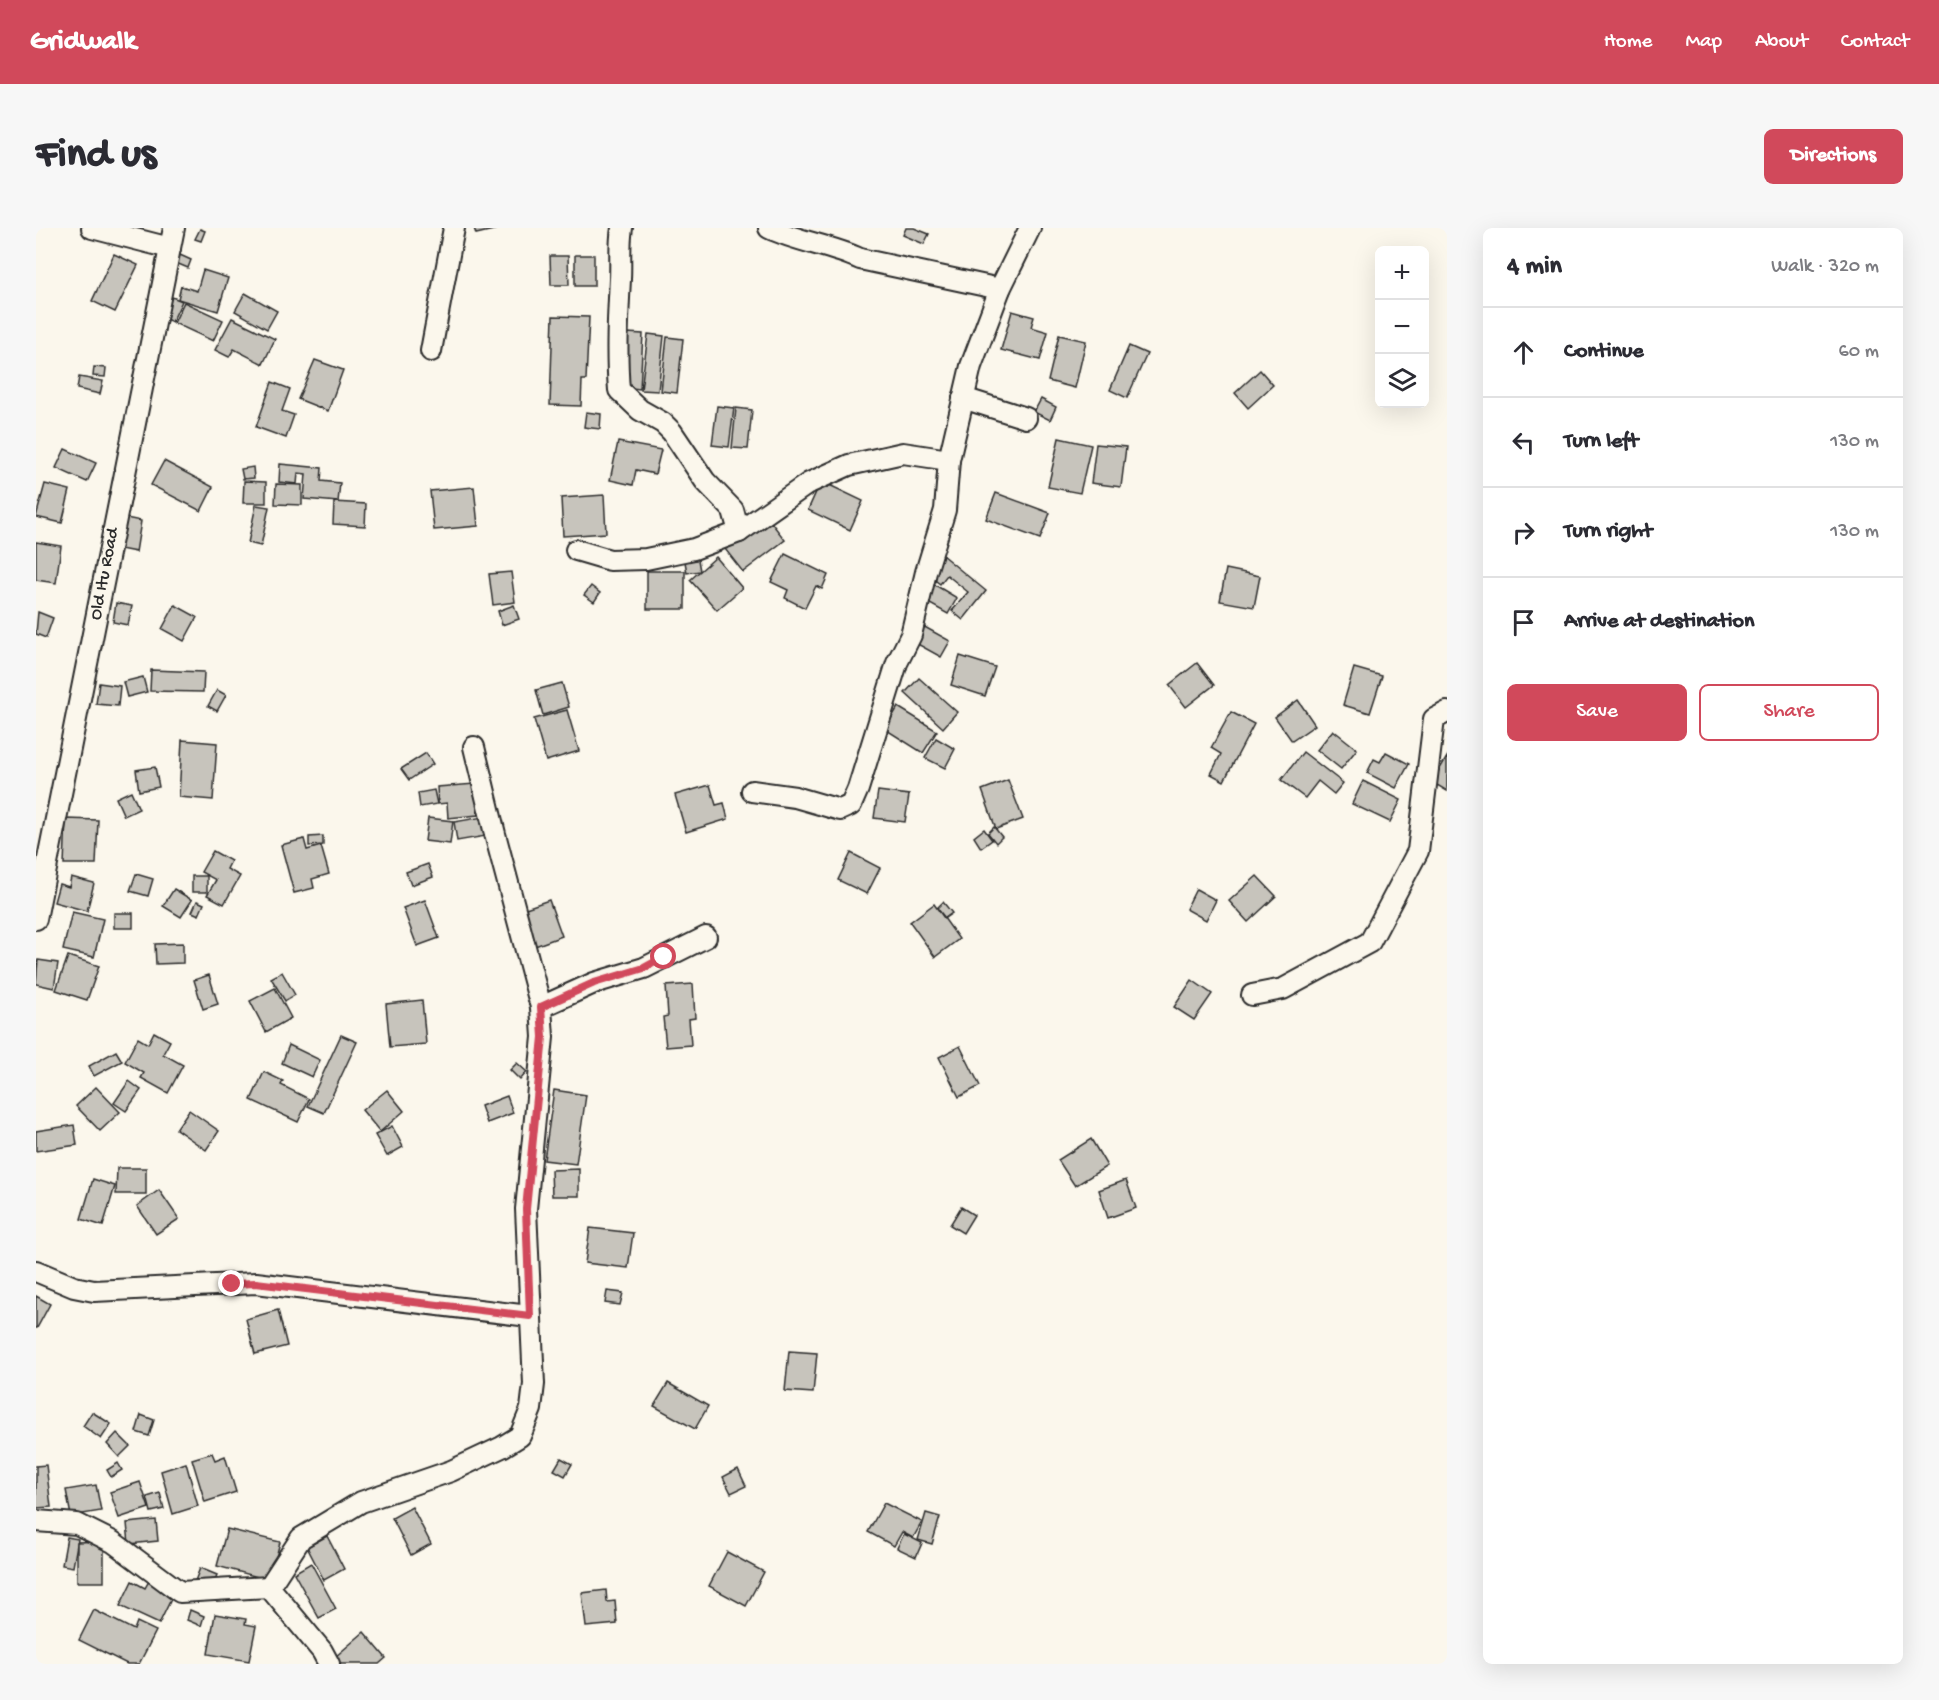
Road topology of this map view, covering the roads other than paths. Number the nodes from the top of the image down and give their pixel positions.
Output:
1 (92, 228) edge
2 (174, 228) edge
3 (454, 228) edge
4 (622, 228) edge
5 (769, 228) edge
6 (1030, 228) edge
7 (170, 248) junction
8 (1000, 289) junction
9 (431, 351) dead end
10 (963, 398) junction
11 (1026, 418) dead end
12 (949, 460) junction
13 (739, 532) junction
14 (576, 550) dead end
15 (1447, 712) edge
16 (474, 747) dead end
17 (752, 791) dead end
18 (36, 919) edge
19 (706, 937) dead end
20 (1252, 995) dead end
21 (541, 1007) junction
22 (36, 1271) edge
23 (530, 1316) junction
24 (36, 1521) edge
25 (269, 1587) junction
26 (329, 1664) edge

1 - 7 street
2 - 7 street, Old Itu Road
3 - 9 street
4 - 13 street
5 - 8 street
6 - 8 street
7 - 18 street, Old Itu Road
8 - 10 street
10 - 11 street
10 - 12 street
12 - 13 street
12 - 17 street
13 - 14 street
15 - 20 street
16 - 21 street
19 - 21 street
21 - 23 street
22 - 23 street
23 - 25 street
24 - 25 street
25 - 26 street

